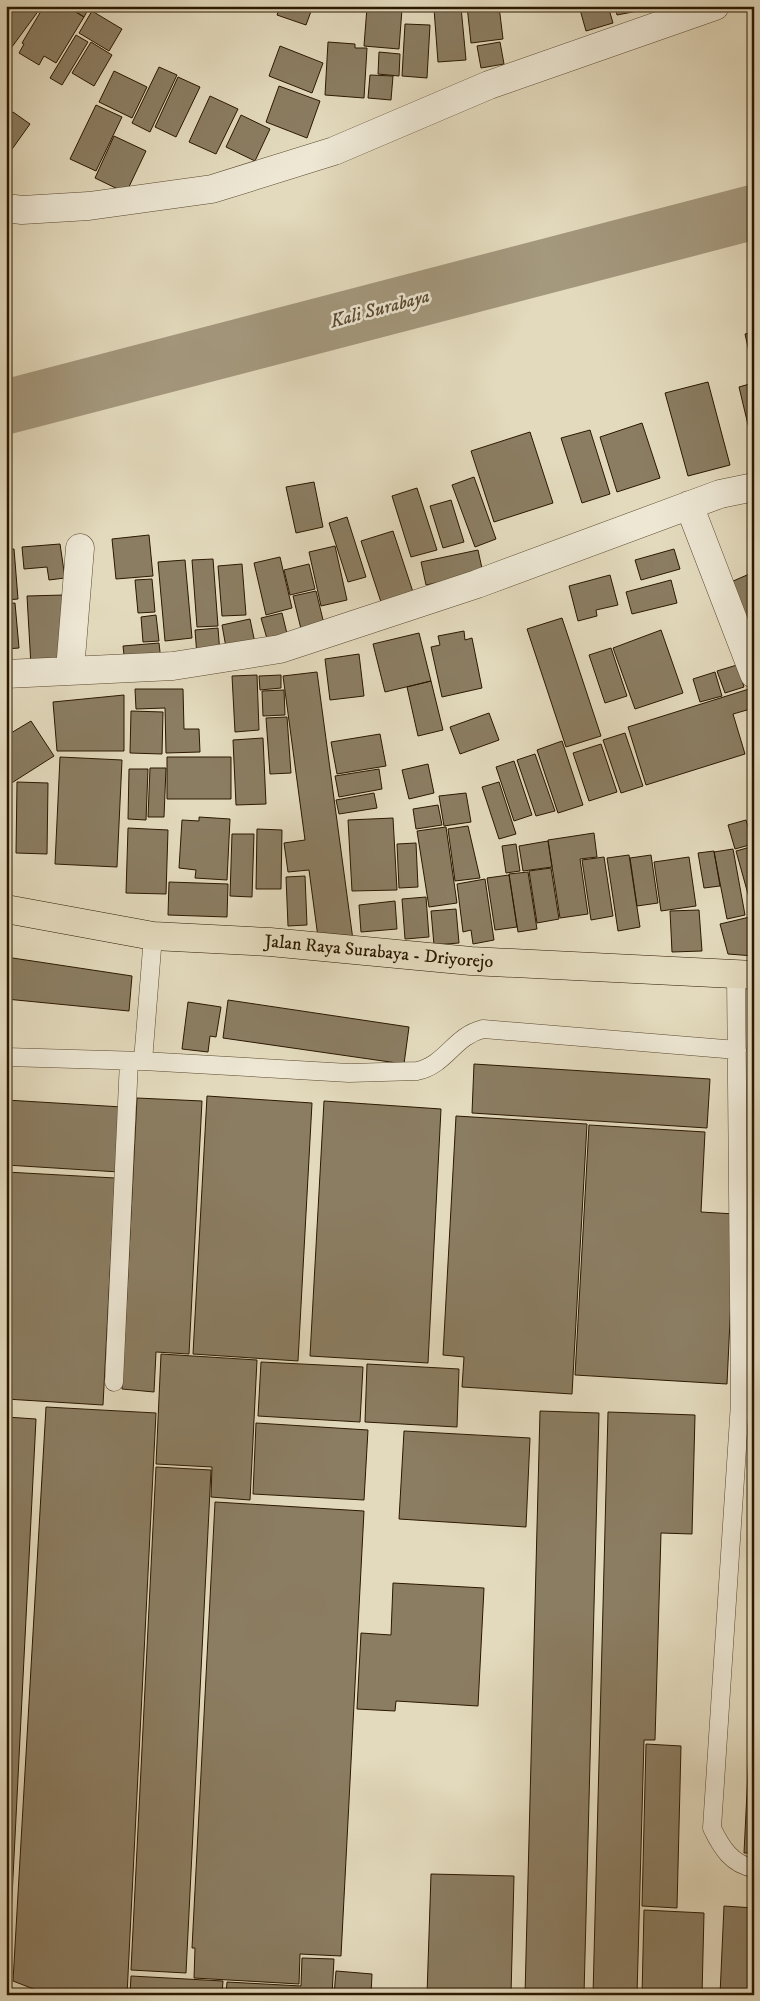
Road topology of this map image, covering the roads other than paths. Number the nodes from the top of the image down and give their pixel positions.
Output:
1 (716, 6) edge
2 (6, 208) edge
3 (754, 487) edge
4 (689, 506) junction
5 (80, 548) dead end
6 (70, 670) junction
7 (6, 674) edge
8 (754, 674) edge
9 (6, 910) edge
10 (153, 936) junction
11 (745, 975) edge
12 (737, 1050) junction
13 (6, 1057) edge
14 (136, 1061) junction
15 (114, 1382) dead end
16 (747, 1403) edge
17 (754, 1868) edge

1 - 2 street
3 - 4 street
4 - 6 street
4 - 8 street
5 - 6 street
6 - 7 street
9 - 10 main road, Jalan Raya Surabaya - Driyorejo
10 - 11 main road, Jalan Raya Surabaya - Driyorejo
10 - 14 lane
11 - 12 lane
12 - 14 lane
12 - 16 lane
13 - 14 lane
14 - 15 lane
16 - 17 lane

